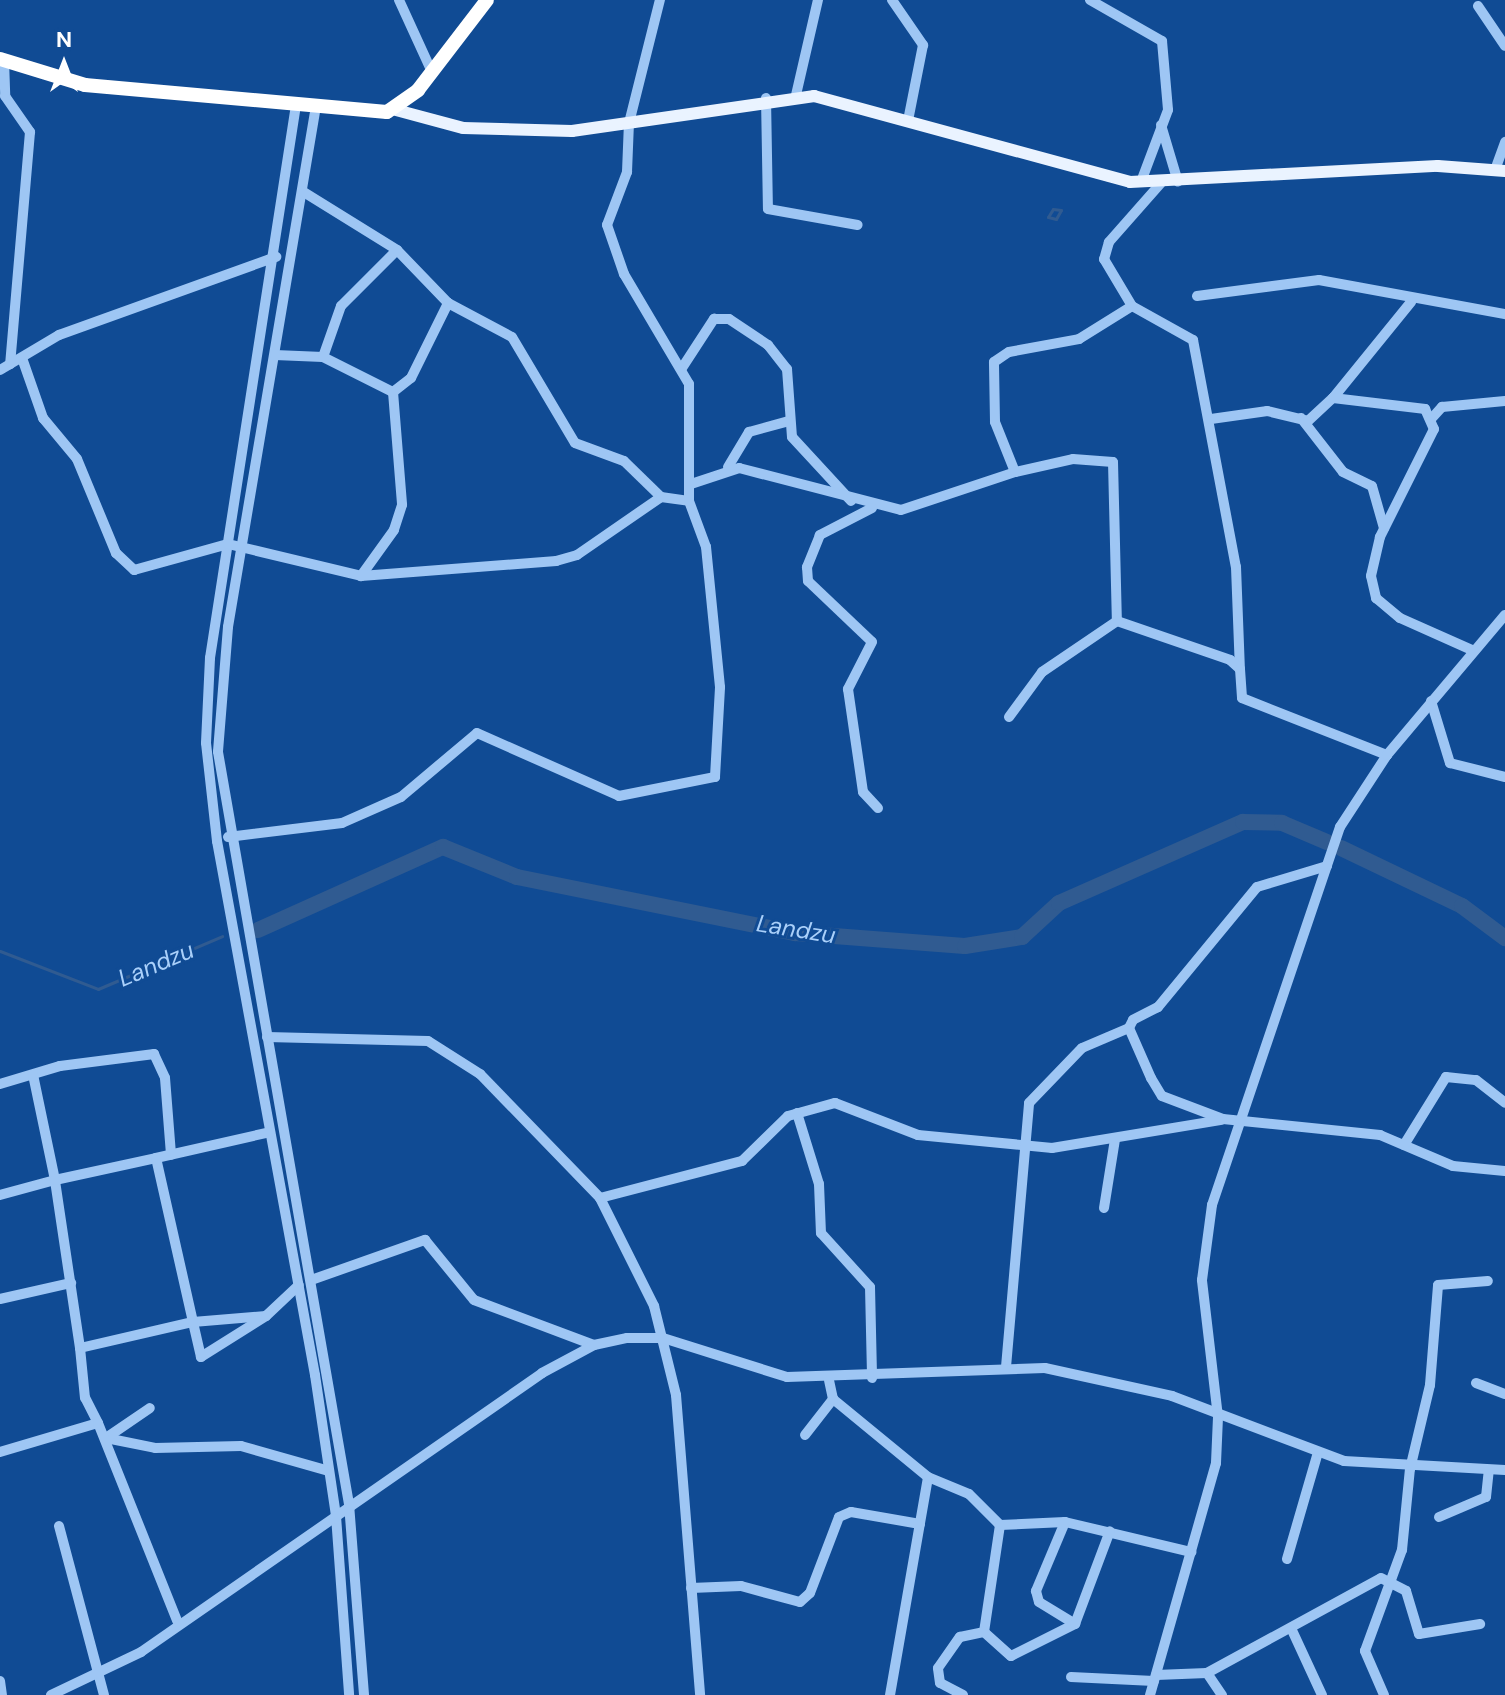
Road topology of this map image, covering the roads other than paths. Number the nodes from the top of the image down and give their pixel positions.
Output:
1 (399, 0) edge
2 (487, 0) edge
3 (660, 0) edge
4 (818, 0) edge
5 (892, 0) edge
6 (1090, 0) edge
7 (1478, 6) dead end
8 (1505, 46) edge
9 (2, 59) edge
10 (431, 70) junction
11 (796, 95) junction
12 (766, 98) junction
13 (296, 105) junction
14 (316, 106) junction
15 (396, 110) junction
16 (908, 121) junction
17 (629, 123) junction
18 (1161, 125) junction
19 (1505, 142) edge
20 (1500, 170) edge
21 (1141, 182) junction
22 (1178, 182) junction
23 (1161, 183) junction
24 (302, 191) junction
25 (858, 225) dead end
26 (397, 250) junction
27 (276, 257) junction
28 (1197, 296) dead end
29 (1411, 302) junction
30 (448, 303) junction
31 (1132, 306) junction
32 (1505, 314) edge
33 (275, 355) junction
34 (323, 357) junction
35 (22, 358) junction
36 (5, 367) edge
37 (682, 368) junction
38 (393, 392) junction
39 (1333, 398) junction
40 (1505, 401) edge
41 (1301, 418) junction
42 (1432, 418) junction
43 (1211, 419) junction
44 (789, 421) junction
45 (728, 467) junction
46 (1015, 472) junction
47 (691, 484) junction
48 (661, 497) junction
49 (689, 501) junction
50 (851, 501) junction
51 (872, 508) junction
52 (1384, 528) junction
53 (228, 544) junction
54 (241, 547) junction
55 (361, 576) junction
56 (1505, 615) edge
57 (1117, 621) junction
58 (1472, 650) junction
59 (1240, 669) junction
60 (1431, 701) junction
61 (1009, 717) dead end
62 (1387, 755) junction
63 (1505, 777) edge
64 (878, 808) dead end
65 (228, 837) junction
66 (1327, 866) junction
67 (1129, 1028) junction
68 (267, 1037) junction
69 (33, 1075) junction
70 (0, 1084) edge
71 (1505, 1103) edge
72 (797, 1113) junction
73 (1223, 1119) junction
74 (1242, 1123) junction
75 (270, 1132) junction
76 (1115, 1139) junction
77 (1025, 1145) junction
78 (1404, 1145) junction
79 (171, 1155) junction
80 (156, 1158) junction
81 (1505, 1171) edge
82 (55, 1180) junction
83 (0, 1195) edge
84 (600, 1198) junction
85 (1104, 1208) dead end
86 (314, 1279) junction
87 (1488, 1281) dead end
88 (71, 1283) junction
89 (299, 1285) junction
90 (0, 1299) edge
91 (266, 1316) junction
92 (193, 1322) junction
93 (663, 1338) junction
94 (594, 1345) junction
95 (80, 1348) junction
96 (1006, 1367) junction
97 (872, 1378) junction
98 (829, 1380) junction
99 (1476, 1383) dead end
100 (1505, 1394) edge
101 (833, 1399) junction
102 (150, 1408) dead end
103 (1218, 1417) junction
104 (98, 1423) junction
105 (805, 1435) dead end
106 (106, 1438) junction
107 (0, 1452) edge
108 (1318, 1452) junction
109 (1410, 1469) junction
110 (1489, 1470) junction
111 (1505, 1470) edge
112 (329, 1471) junction
113 (928, 1477) junction
114 (349, 1504) junction
115 (336, 1516) junction
116 (1439, 1517) dead end
117 (1065, 1522) junction
118 (920, 1524) junction
119 (1000, 1525) junction
120 (59, 1526) dead end
121 (1110, 1531) junction
122 (1191, 1552) junction
123 (1287, 1559) dead end
124 (1394, 1579) junction
125 (691, 1588) junction
126 (177, 1621) junction
127 (1075, 1624) junction
128 (1480, 1624) dead end
129 (1291, 1628) junction
130 (984, 1632) junction
131 (104, 1673) junction
132 (1207, 1673) junction
133 (1071, 1677) dead end
134 (1155, 1678) junction
135 (0, 1681) edge
136 (2, 1695) edge
137 (51, 1695) edge
138 (104, 1695) edge
139 (349, 1695) edge
140 (364, 1695) edge
141 (700, 1695) edge
142 (890, 1695) edge
143 (963, 1695) edge
144 (1150, 1695) edge
145 (1222, 1695) edge
146 (1322, 1695) edge
147 (1384, 1695) edge

1 - 10 street
2 - 10 highway
3 - 17 street
4 - 11 street
5 - 16 street
6 - 18 street
7 - 8 street
9 - 13 highway
9 - 36 street
10 - 15 highway
11 - 12 main road
11 - 16 main road
12 - 17 main road
12 - 25 street
13 - 14 highway
13 - 27 street
14 - 15 highway
14 - 24 street
15 - 17 main road
16 - 21 main road
17 - 37 street
18 - 21 street
18 - 22 street
19 - 20 street
20 - 22 main road
21 - 23 main road
22 - 23 main road
23 - 31 street
24 - 26 street
24 - 33 street
26 - 30 street
26 - 34 street
27 - 35 street
27 - 53 street
28 - 29 street
29 - 32 street
29 - 39 street
30 - 38 street
30 - 48 street
31 - 43 street
31 - 46 street
33 - 34 street
33 - 54 street
34 - 38 street
35 - 36 street
35 - 53 street
37 - 44 street
37 - 47 street
38 - 55 street
39 - 41 street
39 - 42 street
40 - 42 street
41 - 43 street
41 - 52 street
42 - 52 street
43 - 59 street
44 - 45 street
44 - 50 street
45 - 47 street
45 - 50 street
46 - 51 street
46 - 57 street
47 - 49 street
48 - 49 street
48 - 55 street
49 - 65 street
50 - 51 street
51 - 64 street
52 - 58 street
53 - 54 street
53 - 75 street
54 - 55 street
54 - 65 street
56 - 58 street
57 - 59 street
57 - 61 street
58 - 60 street
59 - 62 street
60 - 62 street
60 - 63 street
62 - 66 street
65 - 68 street
66 - 67 street
66 - 74 street
67 - 73 street
67 - 77 street
68 - 84 street
68 - 86 street
69 - 70 street
69 - 79 street
69 - 82 street
71 - 78 street
72 - 77 street
72 - 84 street
72 - 97 street
73 - 74 street
73 - 76 street
74 - 78 street
74 - 103 street
75 - 79 street
75 - 89 street
76 - 77 street
76 - 85 street
77 - 96 street
78 - 81 street
79 - 80 street
80 - 82 street
80 - 92 street
82 - 83 street
82 - 88 street
84 - 93 street
86 - 94 street
86 - 114 street
87 - 109 street
88 - 90 street
88 - 95 street
89 - 91 street
89 - 112 street
91 - 92 street
91 - 92 street
92 - 95 street
93 - 94 street
93 - 98 street
93 - 125 street
94 - 114 street
95 - 104 street
96 - 97 street
96 - 103 street
97 - 98 street
98 - 101 street
99 - 100 street
101 - 105 street
101 - 113 street
102 - 106 street
103 - 108 street
103 - 122 street
104 - 106 street
104 - 107 street
106 - 112 street
106 - 126 street
108 - 109 street
108 - 123 street
109 - 110 street
109 - 124 street
110 - 111 street
110 - 116 street
112 - 115 street
113 - 118 street
113 - 119 street
114 - 115 street
114 - 140 street
115 - 126 street
115 - 139 street
117 - 119 street
117 - 121 street
117 - 127 street
118 - 125 street
118 - 142 street
119 - 130 street
120 - 131 street
121 - 122 street
121 - 127 street
122 - 134 street
124 - 128 street
124 - 129 street
124 - 147 street
125 - 141 street
126 - 131 street
127 - 130 street
129 - 132 street
129 - 146 street
130 - 143 street
131 - 137 street
131 - 138 street
132 - 134 street
132 - 145 street
133 - 134 street
134 - 144 street
135 - 136 street

